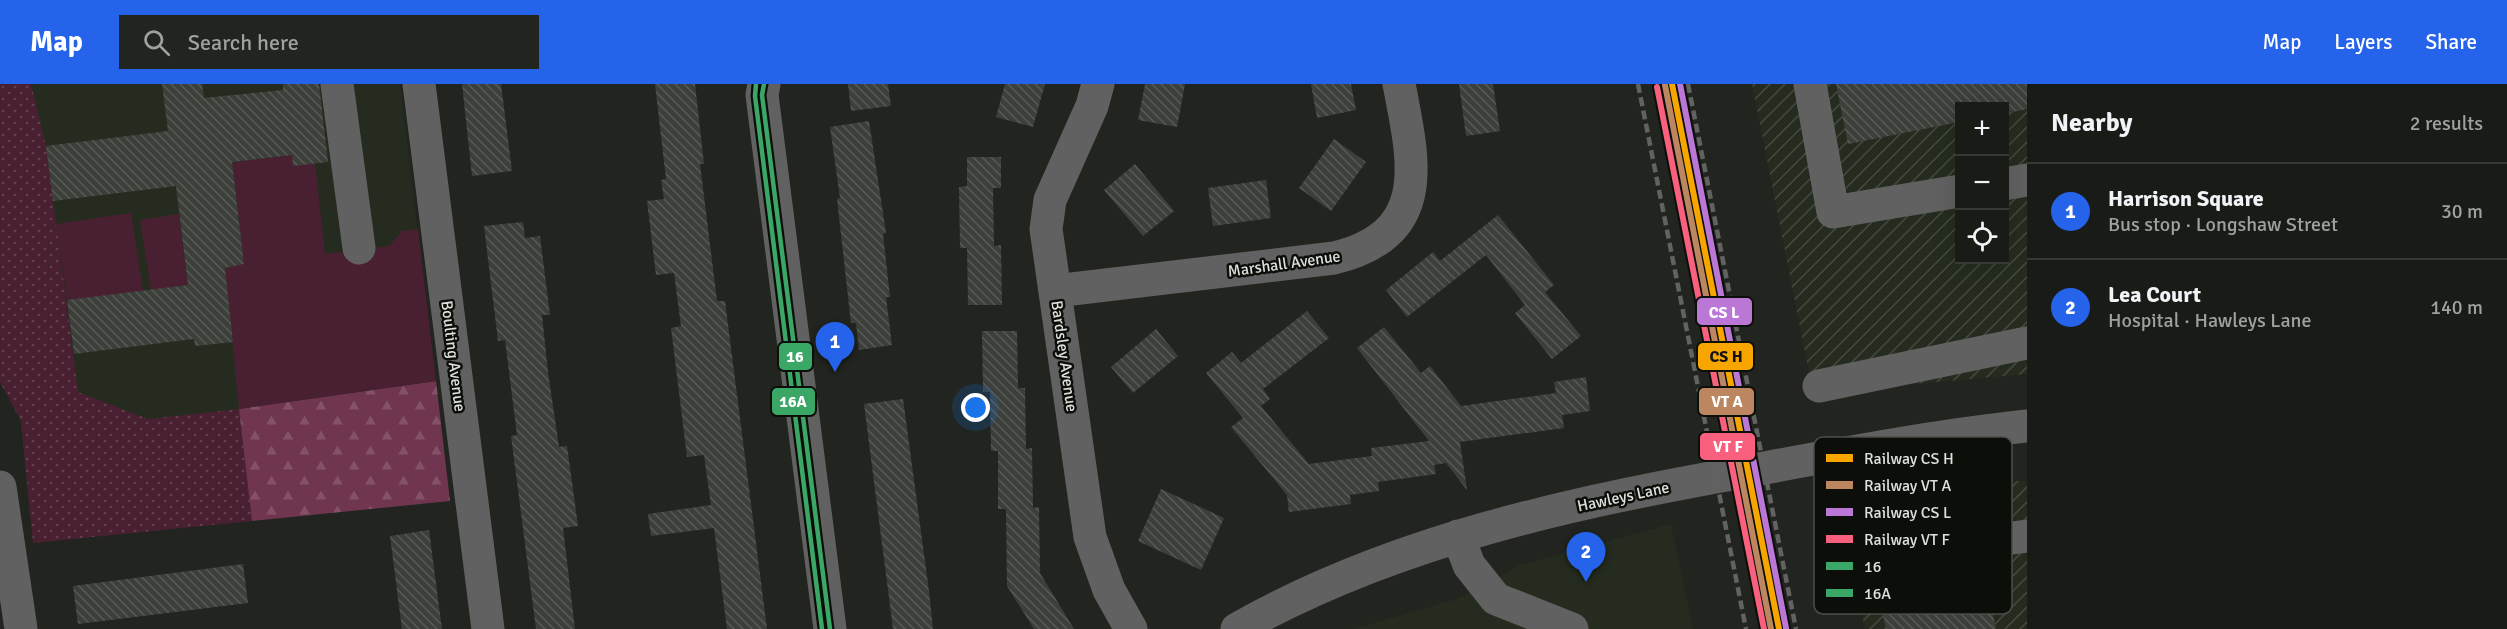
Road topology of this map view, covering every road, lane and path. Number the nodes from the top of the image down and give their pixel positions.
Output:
1 (337, 84) edge
2 (419, 84) edge
3 (1098, 84) edge
4 (1399, 84) edge
5 (1810, 84) edge
6 (761, 88) edge
7 (2027, 180) edge
8 (2009, 183) edge
9 (1955, 192) edge
10 (359, 248) dead end
11 (1055, 291) junction
12 (2027, 343) edge
13 (1819, 386) dead end
14 (2027, 426) edge
15 (1945, 437) edge
16 (1814, 458) edge
17 (0, 487) edge
18 (1458, 536) junction
19 (1246, 627) edge
20 (21, 629) edge
21 (488, 629) edge
22 (830, 629) edge
23 (1131, 629) edge
24 (1572, 629) edge

1 - 10 street
2 - 21 street, Boulting Avenue
3 - 11 street, Bardsley Avenue
4 - 11 street, Marshall Avenue
5 - 9 street
6 - 22 street
7 - 8 street
11 - 23 street, Bardsley Avenue
12 - 13 street
14 - 15 street, Hawleys Lane
16 - 18 street, Hawleys Lane
17 - 20 street
18 - 19 street, Hawleys Lane
18 - 24 street

